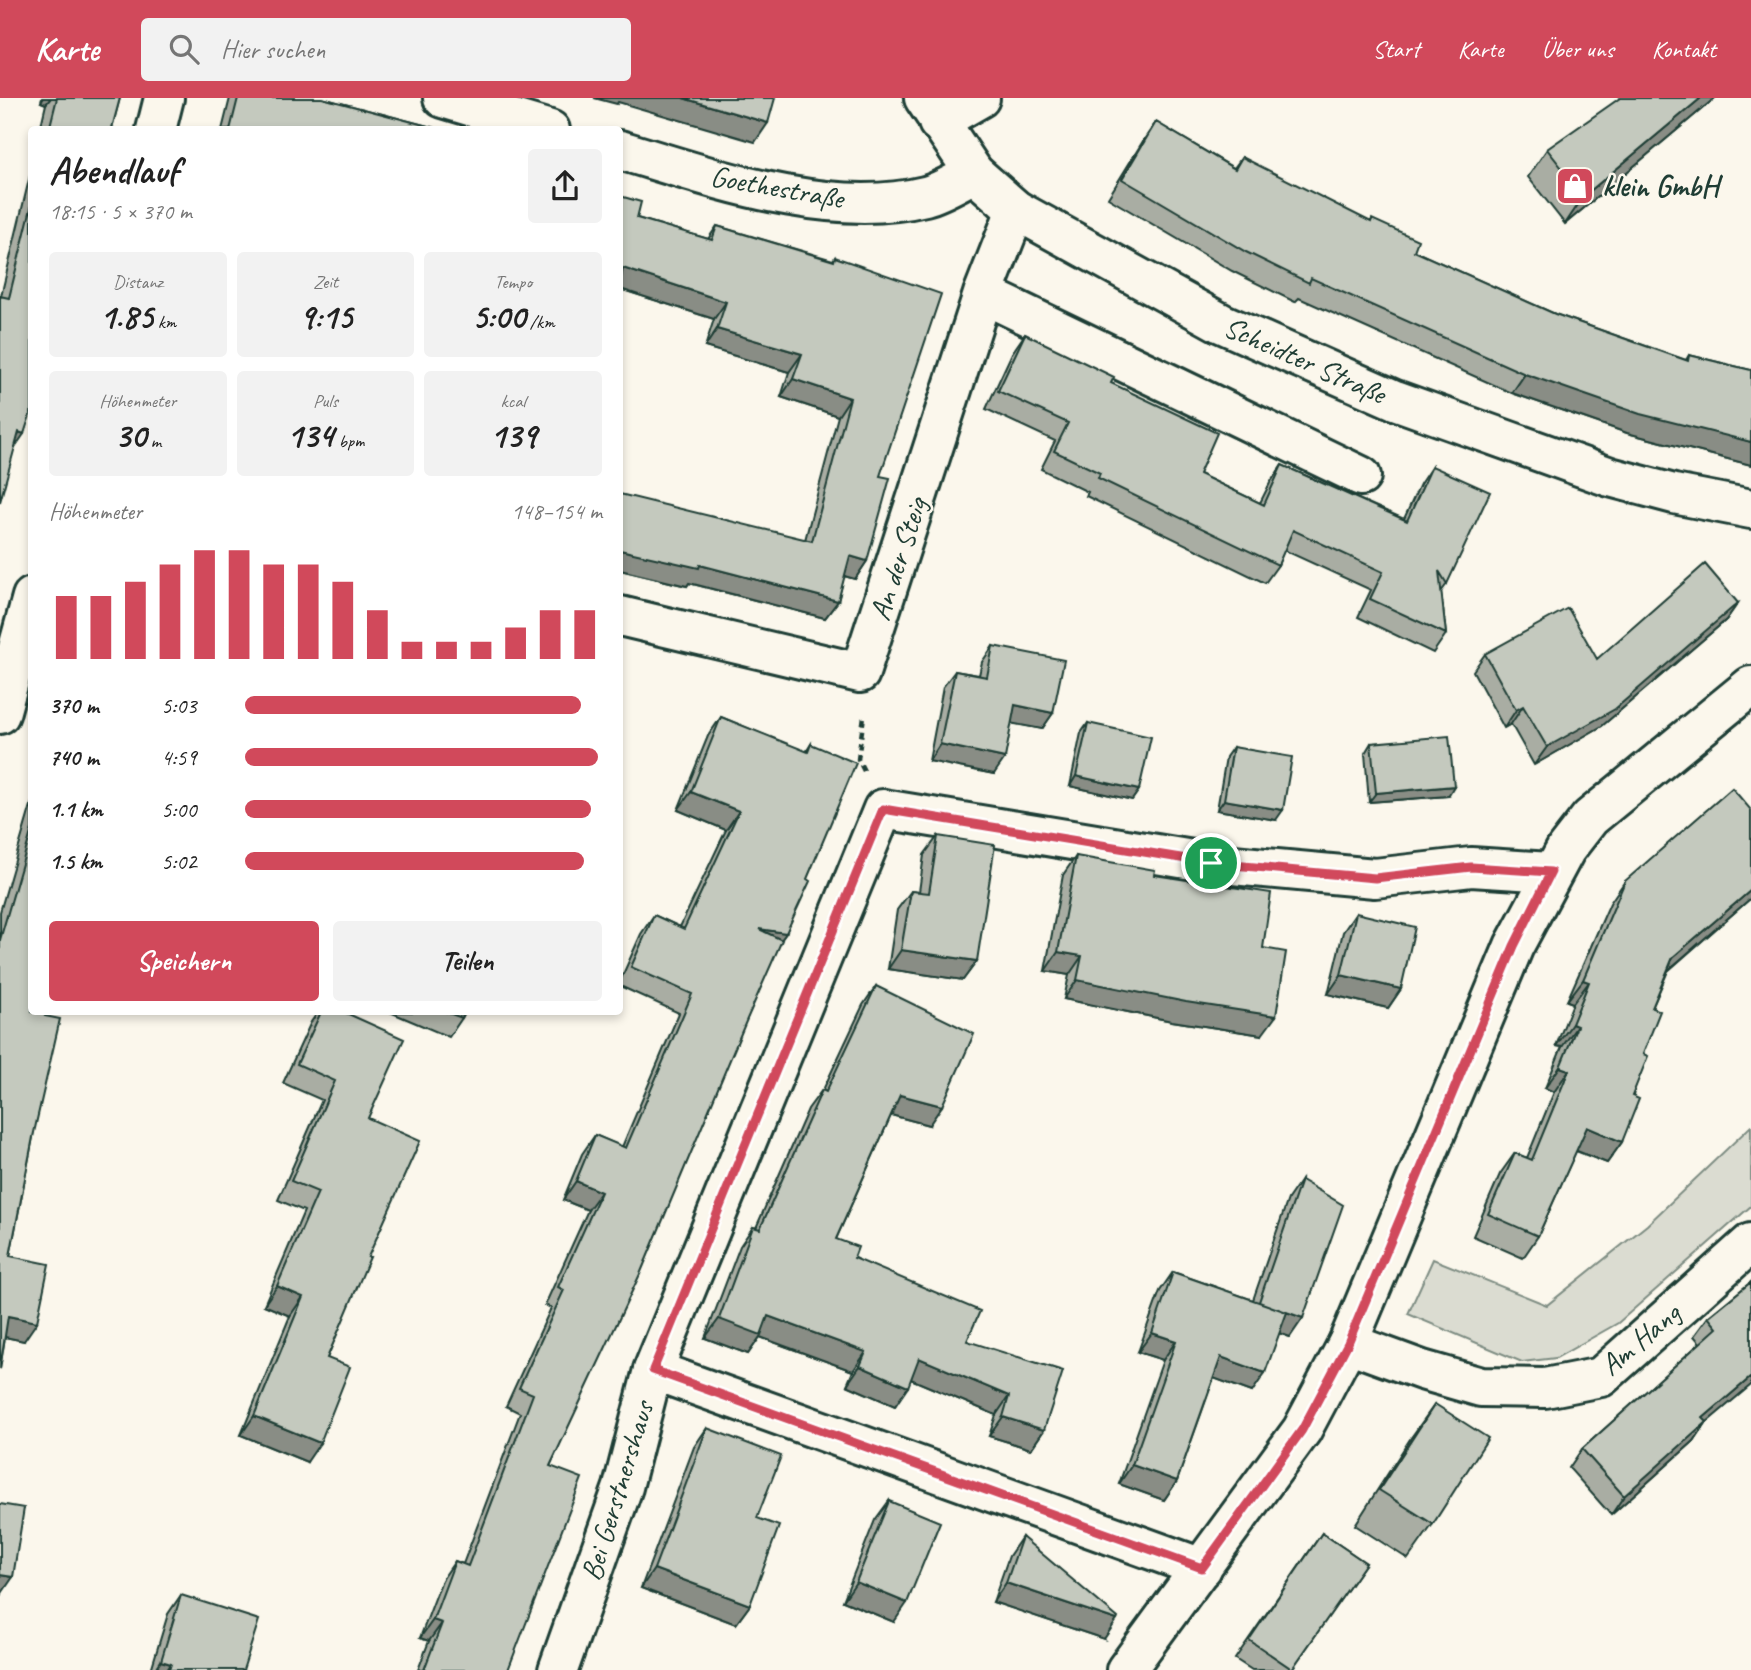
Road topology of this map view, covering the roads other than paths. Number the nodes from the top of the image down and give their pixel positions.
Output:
1 (164, 98) edge
2 (443, 98) edge
3 (980, 98) edge
4 (931, 110) edge
5 (157, 126) edge
6 (537, 126) edge
7 (623, 151) edge
8 (974, 173) junction
9 (1016, 210) junction
10 (983, 293) junction
11 (1362, 476) dead end
12 (1751, 509) edge
13 (28, 612) edge
14 (623, 617) edge
15 (1751, 686) edge
16 (0, 714) edge
17 (1551, 872) junction
18 (1751, 1243) edge
19 (1348, 1343) junction
20 (653, 1370) junction
21 (1202, 1568) junction
22 (558, 1670) edge
23 (1126, 1670) edge

1 - 5 street
2 - 6 street
3 - 4 street
4 - 8 street, Scheidter Straße
7 - 8 street, Goethestraße
8 - 9 street, Scheidter Straße
9 - 10 street, An der Steig
9 - 12 street, Scheidter Straße
10 - 11 street
10 - 14 street, An der Steig
13 - 16 street
15 - 17 street
17 - 19 street
17 - 20 street, Bei Gerstnershaus
18 - 19 street, Am Hang
19 - 21 street
20 - 21 street
20 - 22 street, Bei Gerstnershaus
21 - 23 street

